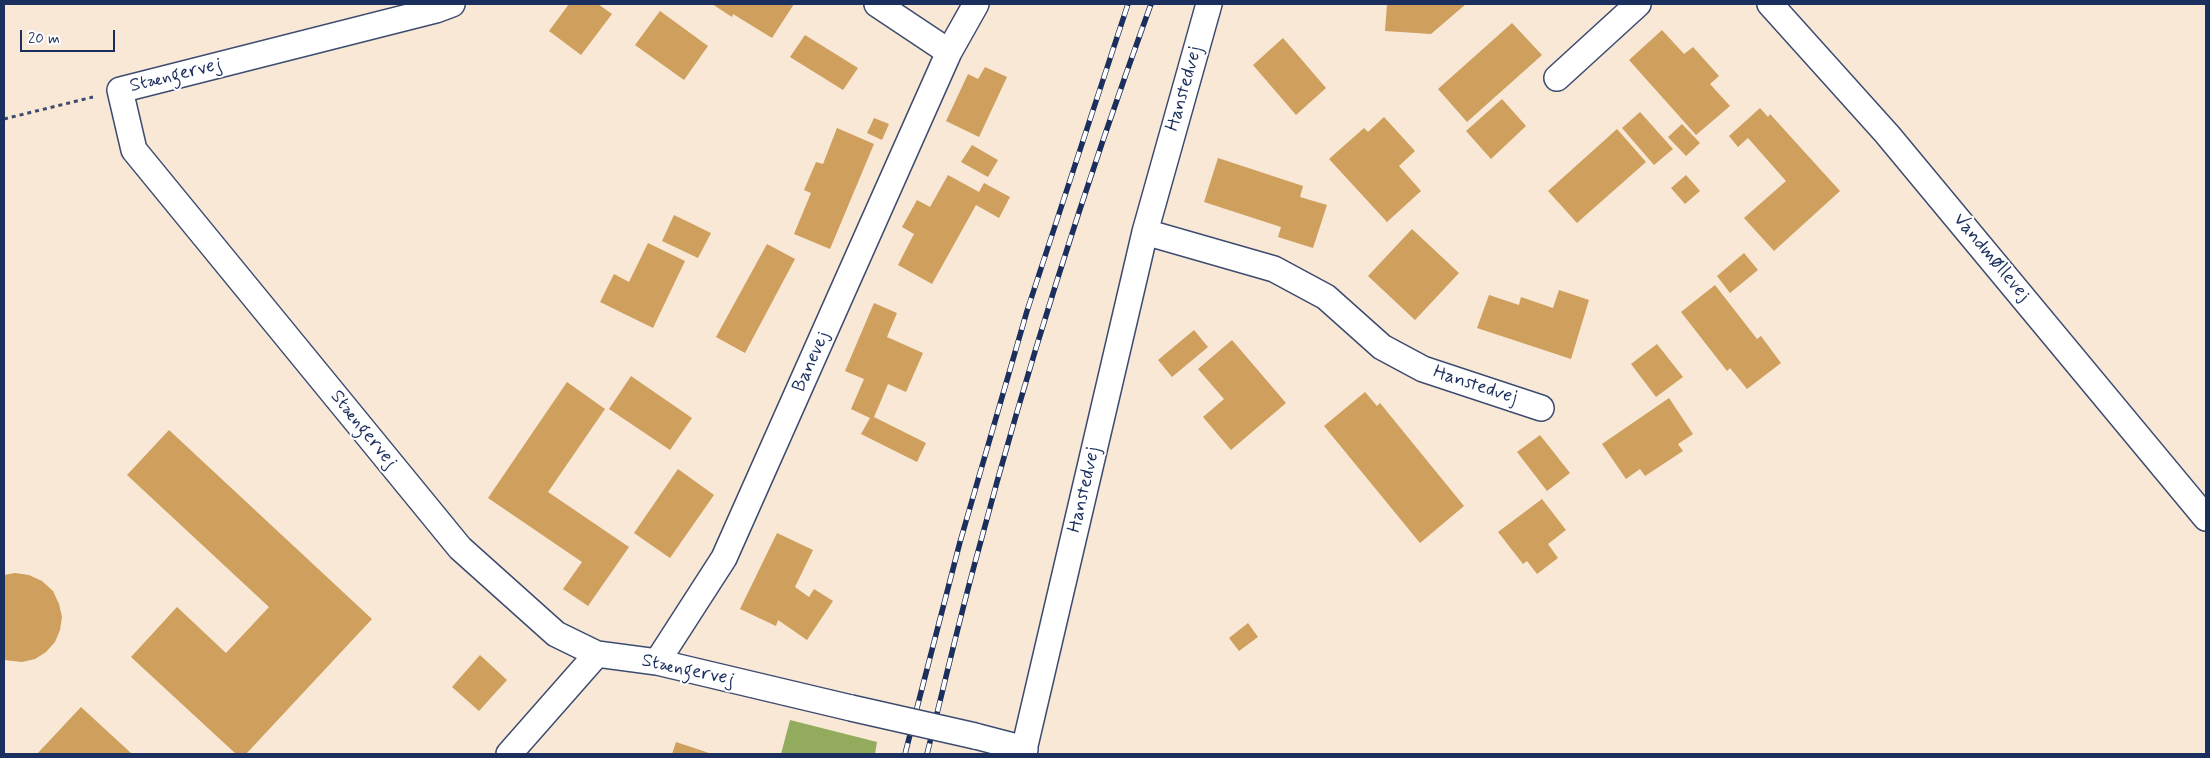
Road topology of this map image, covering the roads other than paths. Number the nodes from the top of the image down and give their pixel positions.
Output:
1 (452, 4) edge
2 (877, 4) edge
3 (976, 4) edge
4 (1209, 4) edge
5 (1638, 4) edge
6 (1770, 4) edge
7 (950, 52) junction
8 (1558, 78) dead end
9 (1145, 232) junction
10 (1541, 408) dead end
11 (2206, 518) edge
12 (596, 654) junction
13 (657, 662) junction
14 (1024, 751) edge
15 (509, 754) edge

1 - 12 street, Stængervej
2 - 7 street
3 - 7 street, Banevej
4 - 9 street, Hanstedvej
5 - 8 street
6 - 11 street, Vandmøllevej
7 - 13 street, Banevej
9 - 10 street, Hanstedvej
9 - 14 street, Hanstedvej
12 - 13 street, Stængervej
12 - 15 street
13 - 14 street, Stængervej, bridge

